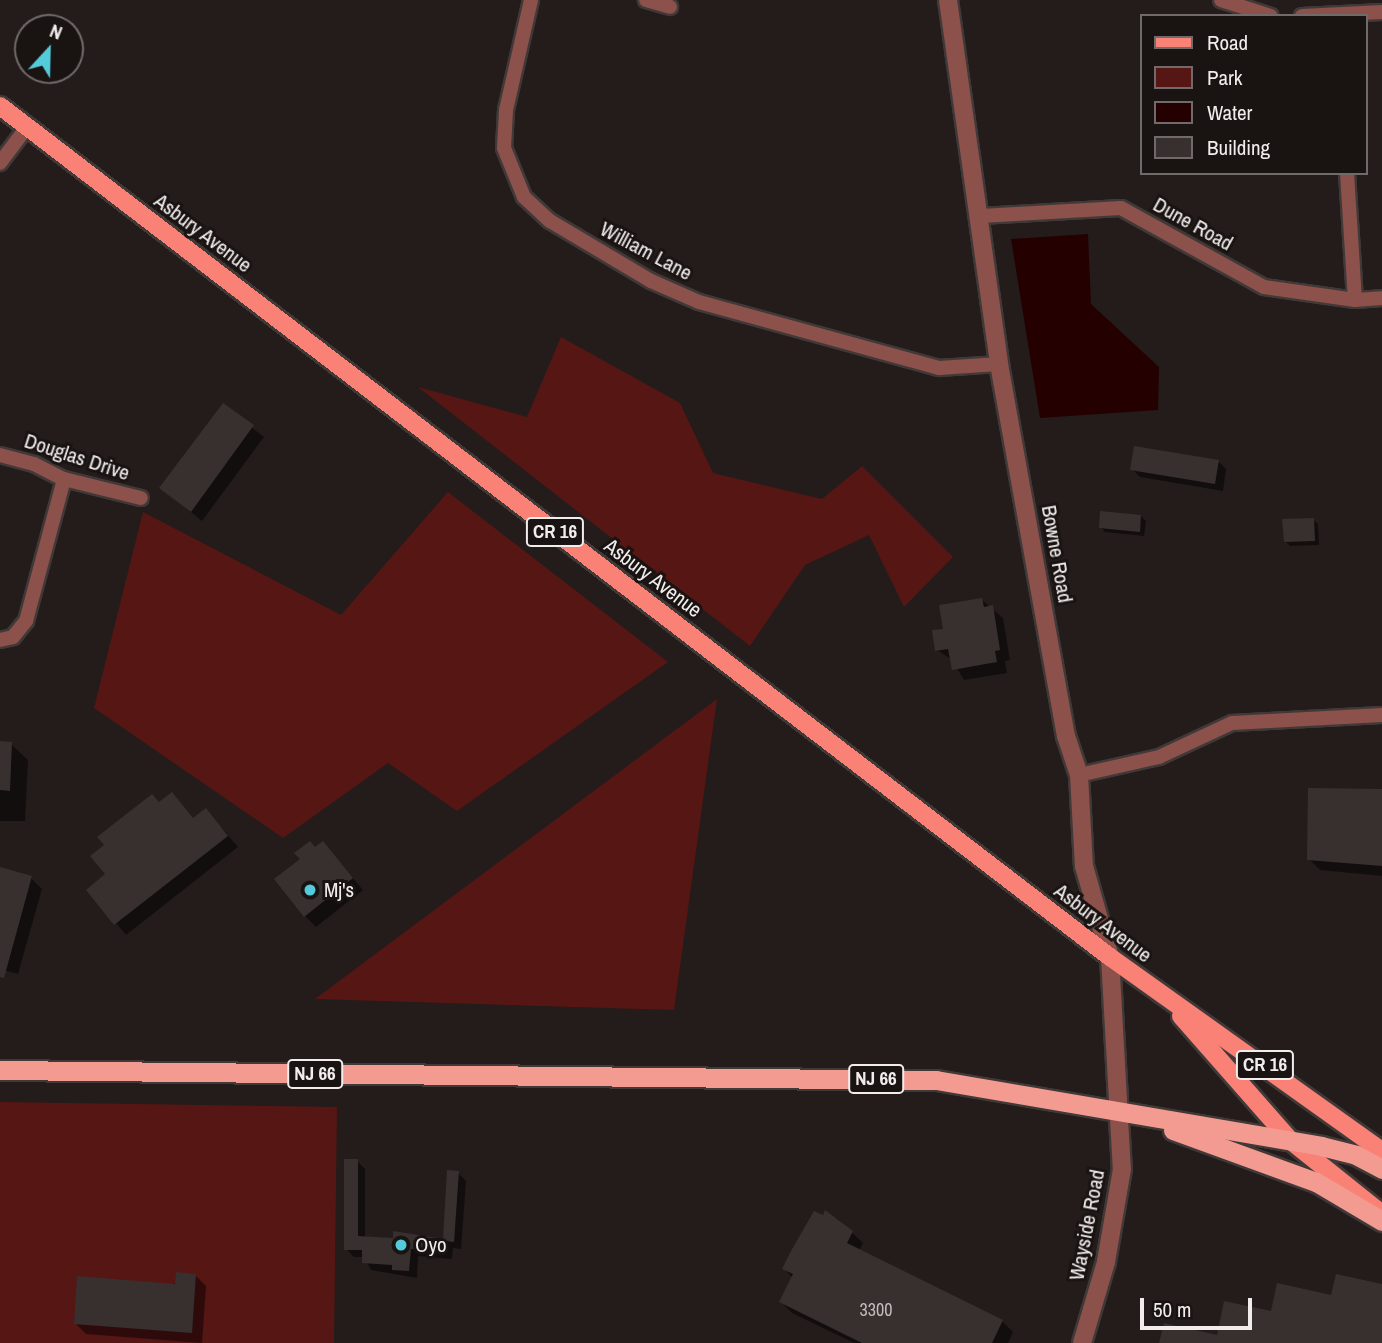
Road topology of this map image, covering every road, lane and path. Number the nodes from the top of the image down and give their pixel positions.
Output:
1 (531, 0) edge
2 (646, 0) edge
3 (948, 0) edge
4 (1221, 0) edge
5 (670, 7) dead end
6 (1335, 10) edge
7 (1382, 12) edge
8 (1265, 14) edge
9 (1313, 14) edge
10 (0, 106) edge
11 (27, 127) junction
12 (0, 163) edge
13 (1346, 175) edge
14 (981, 216) junction
15 (1382, 298) edge
16 (1355, 300) junction
17 (999, 364) junction
18 (0, 455) edge
19 (64, 479) junction
20 (141, 498) dead end
21 (0, 640) edge
22 (1382, 716) edge
23 (1079, 775) junction
24 (1110, 957) junction
25 (1145, 983) junction
26 (0, 1070) edge
27 (1119, 1113) junction
28 (1291, 1141) junction
29 (1382, 1151) edge
30 (1382, 1169) edge
31 (1382, 1215) edge
32 (1382, 1221) edge
33 (1082, 1343) edge

1 - 17 street, William Lane
2 - 5 street
3 - 14 street, Bowne Road
4 - 8 street
6 - 7 street
6 - 9 street
10 - 11 main road, Asbury Avenue / CR 16
11 - 12 street
11 - 24 main road, Asbury Avenue / CR 16
13 - 16 street
14 - 16 street, Dune Road
14 - 17 street, Bowne Road
15 - 16 street, Dune Road
17 - 23 street, Bowne Road
18 - 19 street, Douglas Drive
19 - 20 street, Douglas Drive
19 - 21 street
22 - 23 street
23 - 24 street, Bowne Road
24 - 25 main road, Asbury Avenue / CR 16
24 - 27 street, Bowne Road
25 - 28 main road, Asbury Avenue / CR 16
25 - 29 main road, Asbury Avenue / CR 16
26 - 27 highway, NJ 66
27 - 28 highway, Asbury Avenue / NJ 66
27 - 32 highway, NJ 66
27 - 33 street, Wayside Road
28 - 30 highway, Asbury Avenue / NJ 66
28 - 31 main road, Asbury Avenue / CR 16

